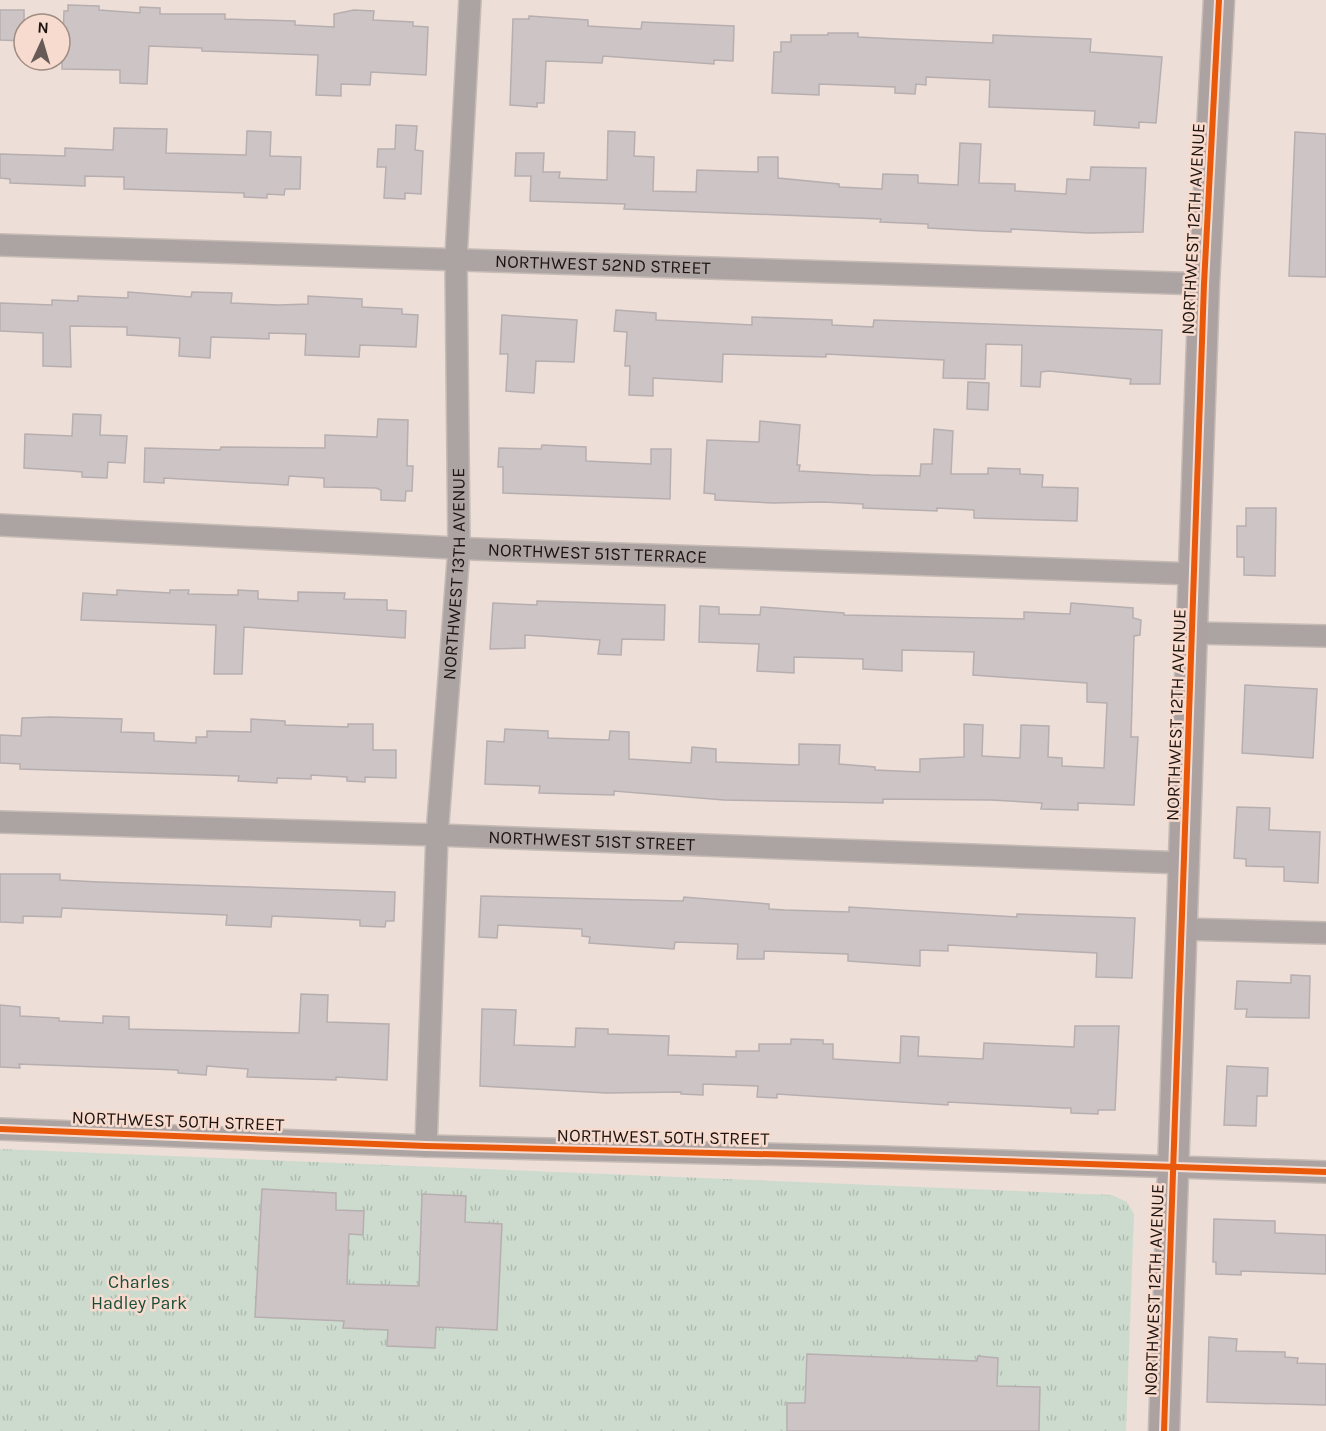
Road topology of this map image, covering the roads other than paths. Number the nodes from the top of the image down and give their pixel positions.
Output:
1 (470, 0) edge
2 (1209, 0) edge
3 (1219, 0) edge
4 (0, 245) edge
5 (456, 258) junction
6 (1204, 284) junction
7 (0, 525) edge
8 (459, 549) junction
9 (1196, 574) junction
10 (1193, 633) junction
11 (1326, 636) edge
12 (0, 822) edge
13 (438, 835) junction
14 (1185, 863) junction
15 (1183, 929) junction
16 (1326, 933) edge
17 (0, 1129) edge
18 (426, 1146) junction
19 (1174, 1166) junction
20 (1326, 1172) edge
21 (1164, 1431) edge

1 - 5 street, NORTHWEST 13TH AVENUE
2 - 3 street
3 - 6 main road, NORTHWEST 12TH AVENUE
4 - 5 street, NORTHWEST 52ND STREET
5 - 6 street, NORTHWEST 52ND STREET
5 - 8 street, NORTHWEST 13TH AVENUE
6 - 9 main road, NORTHWEST 12TH AVENUE
7 - 8 street, NORTHWEST 51ST TERRACE
8 - 9 street, NORTHWEST 51ST TERRACE
8 - 13 street, NORTHWEST 13TH AVENUE
9 - 10 main road, NORTHWEST 12TH AVENUE
10 - 11 street
10 - 14 main road, NORTHWEST 12TH AVENUE
12 - 13 street, NORTHWEST 51ST STREET
13 - 14 street, NORTHWEST 51ST STREET
13 - 18 street, NORTHWEST 13TH AVENUE
14 - 15 main road, NORTHWEST 12TH AVENUE
15 - 16 street
15 - 19 main road, NORTHWEST 12TH AVENUE
17 - 18 street, NORTHWEST 50TH STREET
18 - 19 street, NORTHWEST 50TH STREET
19 - 20 street, NORTHWEST 50TH STREET
19 - 21 main road, NORTHWEST 12TH AVENUE

